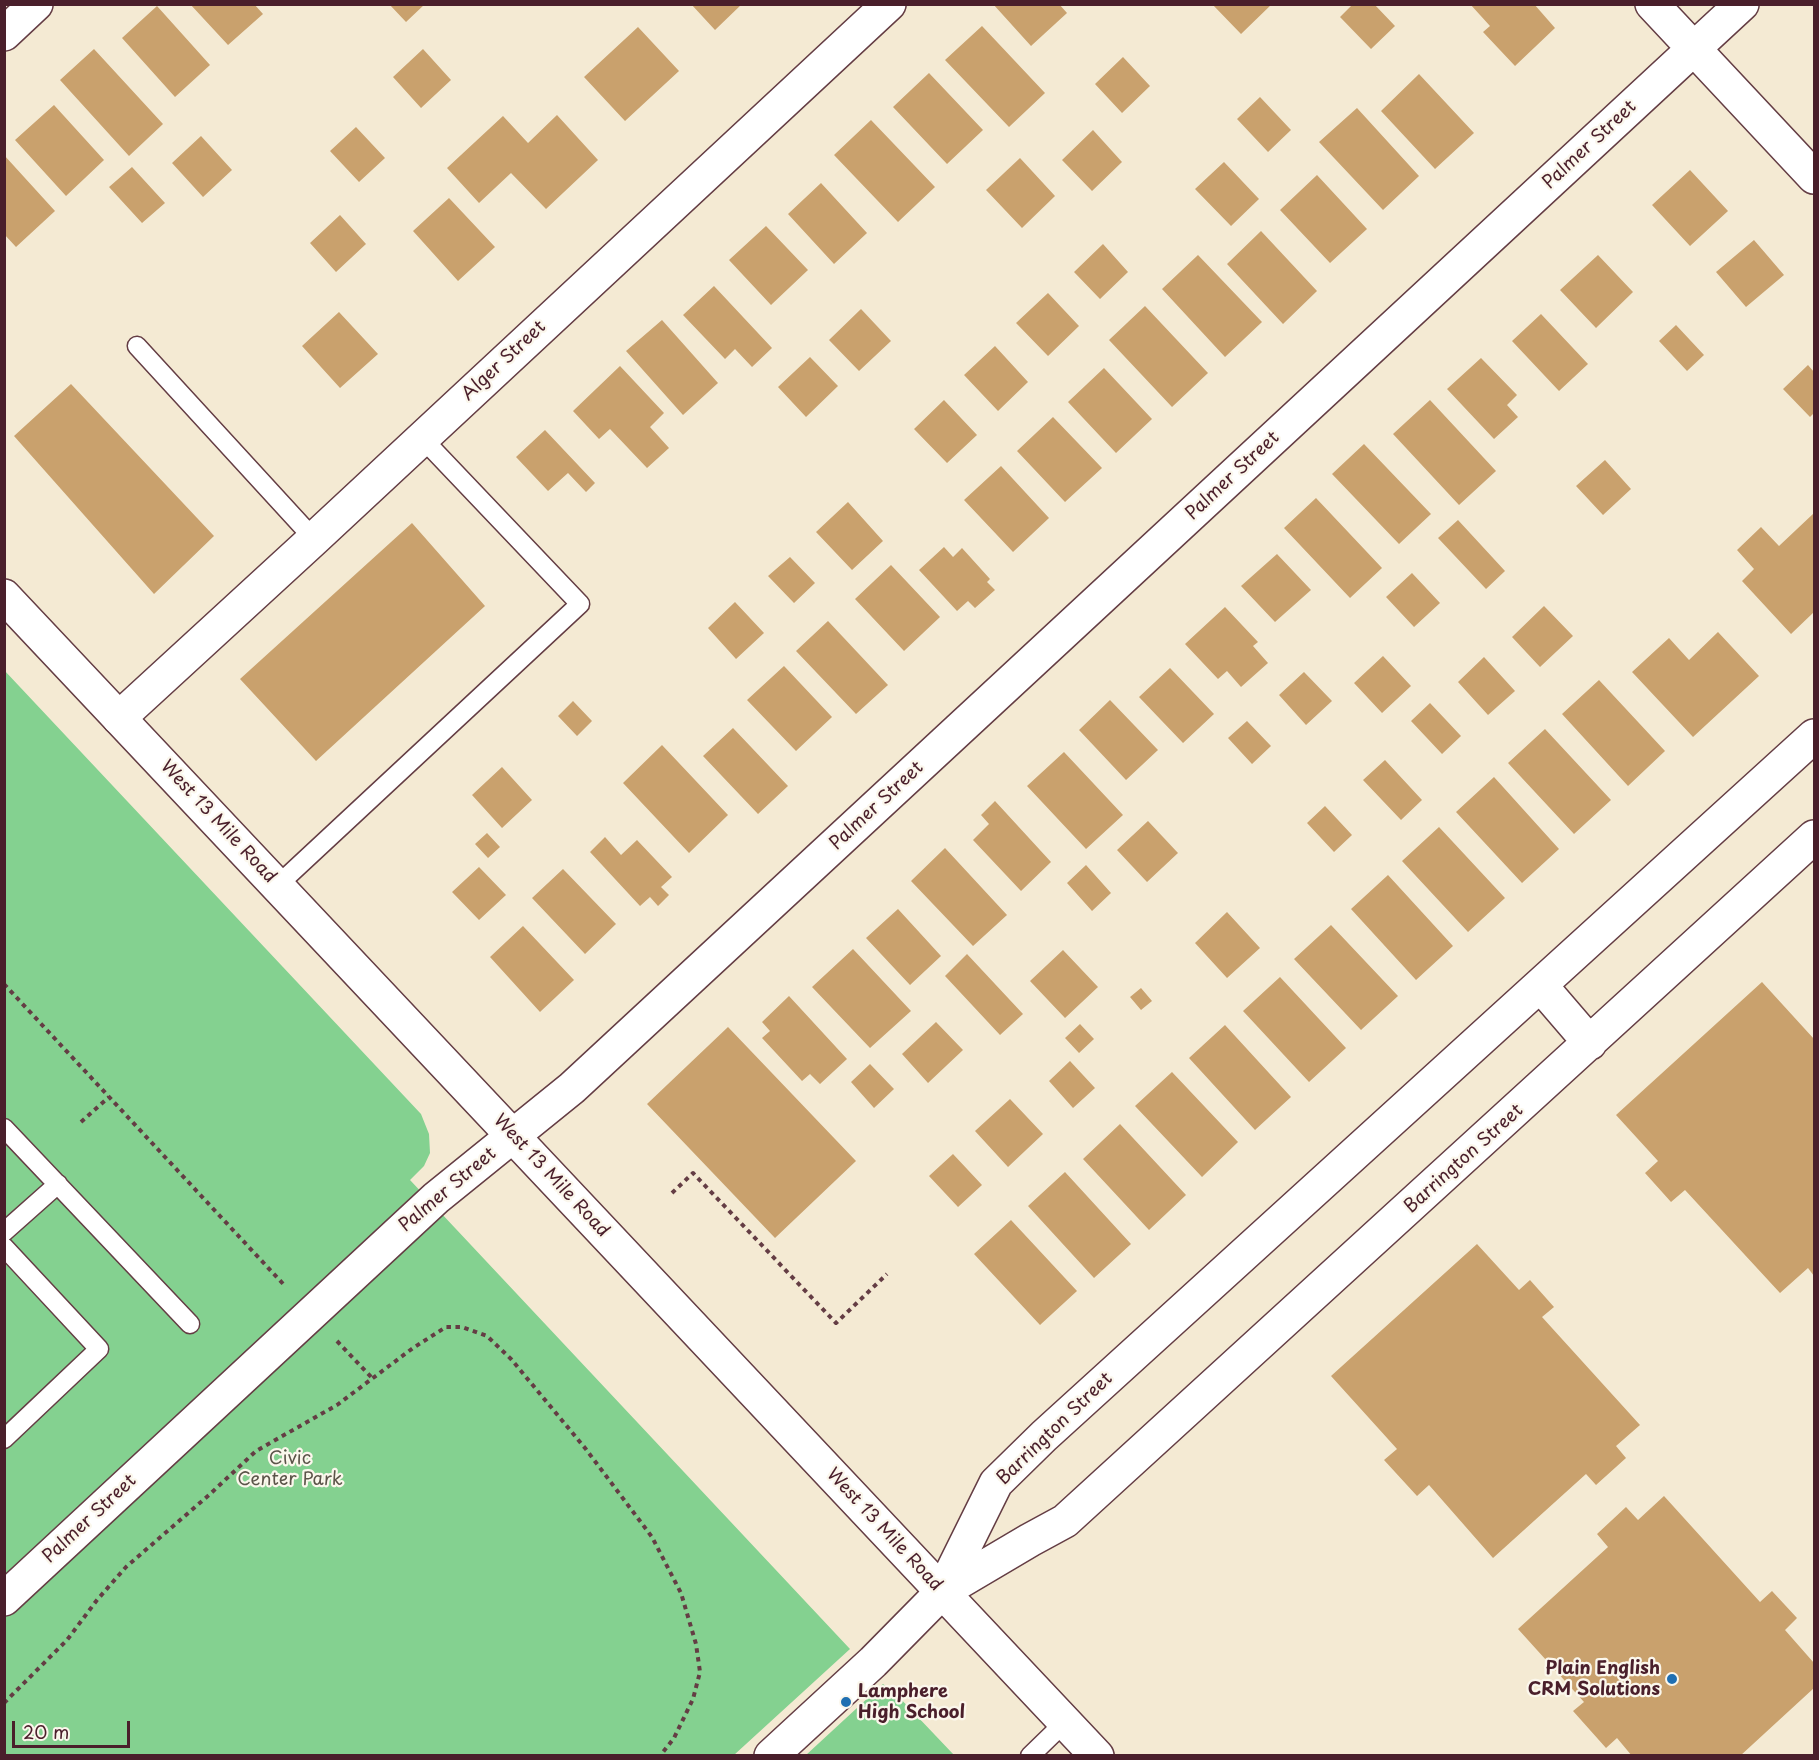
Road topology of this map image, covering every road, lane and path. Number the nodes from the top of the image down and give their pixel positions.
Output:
1 (36, 4) edge
2 (889, 4) edge
3 (1652, 4) edge
4 (1742, 4) edge
5 (4, 34) edge
6 (1695, 49) junction
7 (1815, 177) edge
8 (137, 346) dead end
9 (422, 438) junction
10 (315, 539) junction
11 (4, 596) edge
12 (119, 718) junction
13 (1815, 736) edge
14 (1815, 837) edge
15 (278, 885) junction
16 (4, 984) edge
17 (1541, 986) junction
18 (1590, 1042) junction
19 (109, 1097) junction
20 (81, 1122) dead end
21 (4, 1128) edge
22 (513, 1136) junction
23 (58, 1184) junction
24 (672, 1193) dead end
25 (4, 1232) edge
26 (4, 1247) edge
27 (887, 1274) dead end
28 (288, 1290) dead end
29 (190, 1324) dead end
30 (336, 1340) dead end
31 (374, 1379) junction
32 (4, 1439) edge
33 (942, 1592) junction
34 (4, 1599) edge
35 (4, 1703) edge
36 (1065, 1722) junction
37 (660, 1755) edge
38 (771, 1755) edge
39 (1030, 1755) edge
40 (1097, 1755) edge

1 - 5 street
2 - 9 street, Alger Street
3 - 6 street
4 - 6 street, Palmer Street
6 - 7 street
6 - 22 street, Palmer Street
8 - 10 lane
9 - 10 street, Alger Street
9 - 15 lane
10 - 12 street, Alger Street
11 - 12 street, West 13 Mile Road
12 - 15 street, West 13 Mile Road
13 - 17 street, Barrington Street
14 - 18 street, Barrington Street
15 - 22 street, West 13 Mile Road
16 - 19 path
17 - 18 street
17 - 33 street, Barrington Street
18 - 33 street, Barrington Street
19 - 20 path
19 - 28 path
21 - 23 lane
22 - 33 street, West 13 Mile Road
22 - 34 street, Palmer Street
23 - 25 lane
23 - 29 lane
24 - 27 path
26 - 32 lane
30 - 31 path
31 - 35 path
31 - 37 path
33 - 36 street, West 13 Mile Road
33 - 38 street
36 - 39 lane
36 - 40 street, West 13 Mile Road

